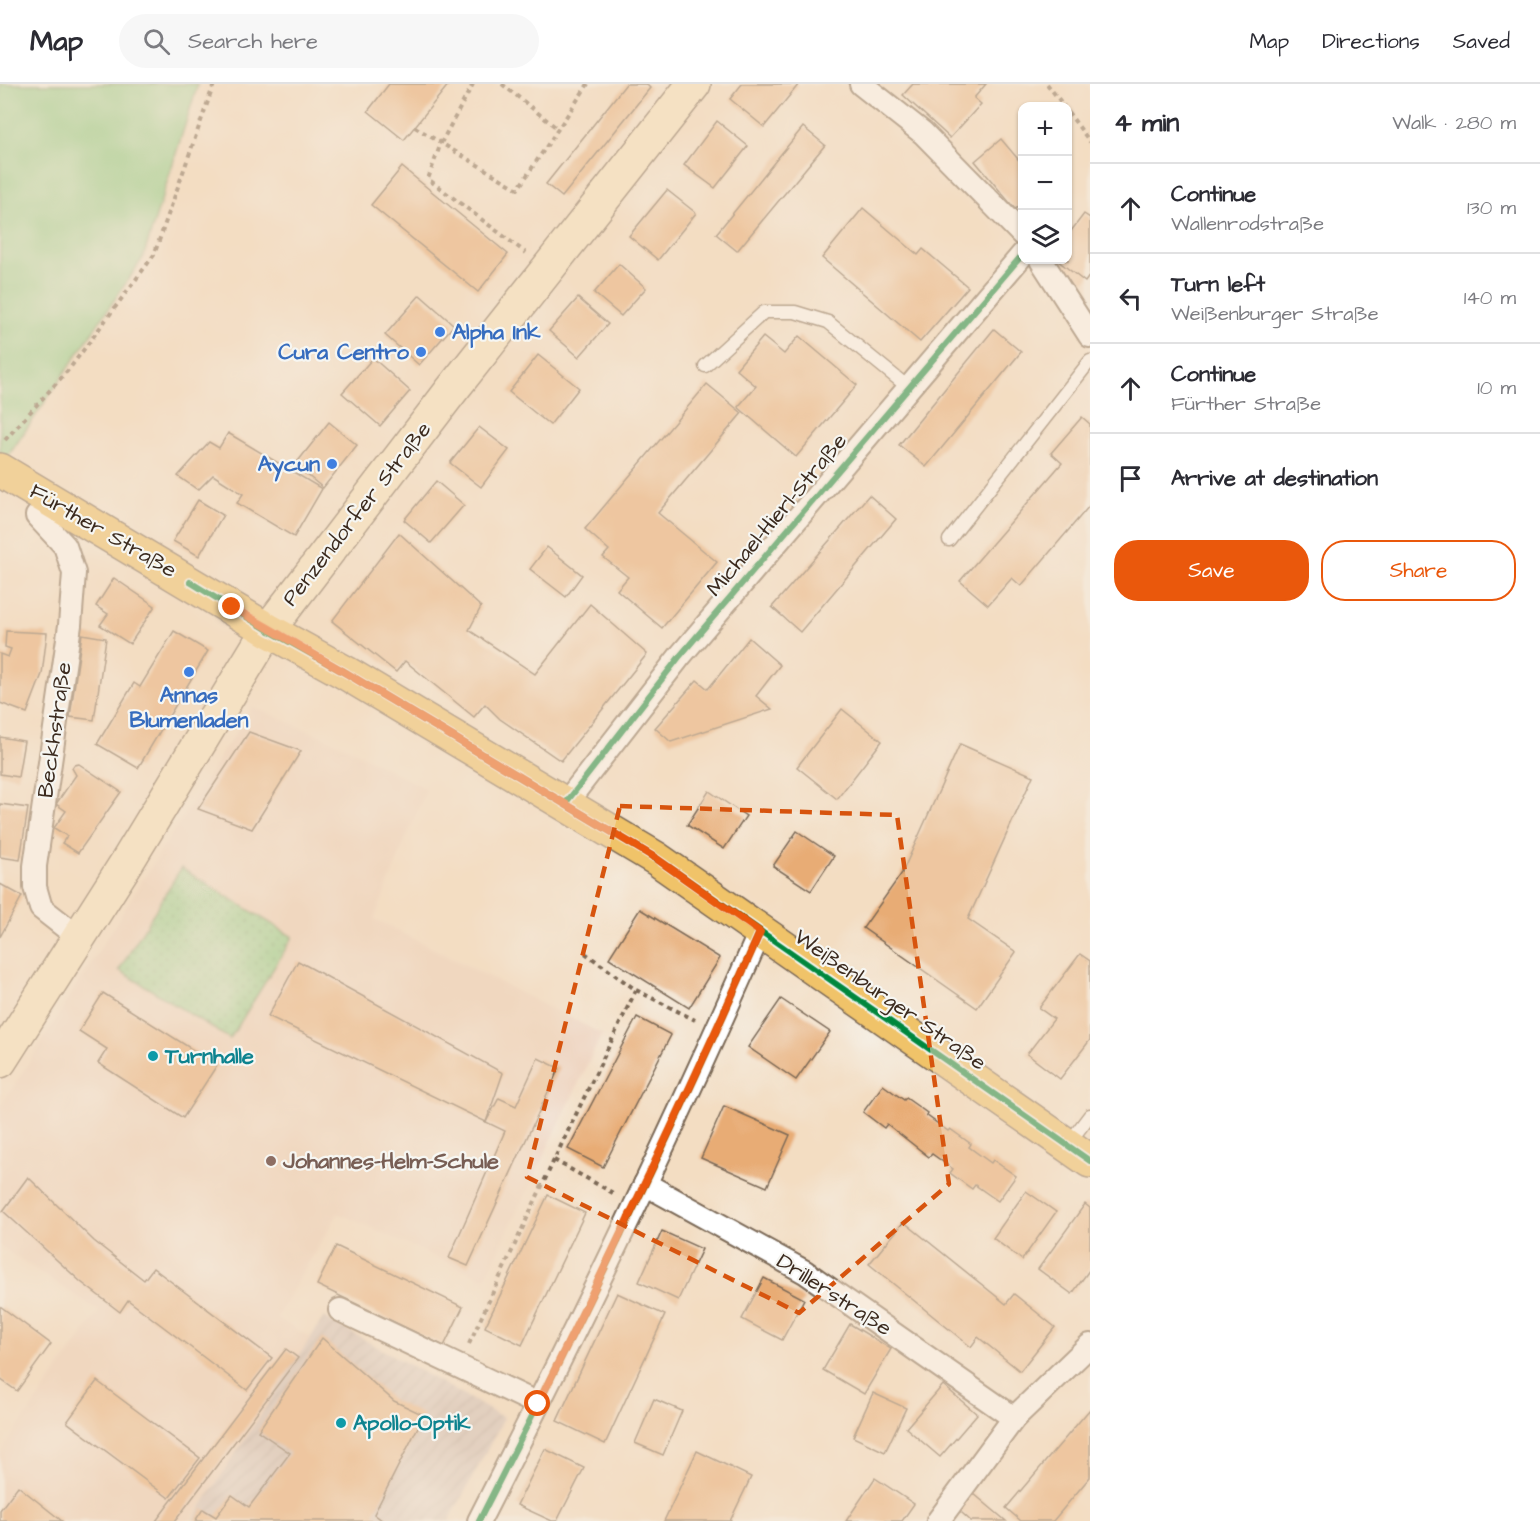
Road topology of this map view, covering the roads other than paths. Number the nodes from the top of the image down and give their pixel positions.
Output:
1 (694, 84) edge
2 (861, 84) edge
3 (1018, 230) edge
4 (1018, 260) edge
5 (1044, 264) edge
6 (1090, 336) edge
7 (1090, 361) edge
8 (705, 366) dead end
9 (909, 388) junction
10 (0, 470) edge
11 (37, 516) dead end
12 (949, 540) dead end
13 (268, 630) junction
14 (565, 804) junction
15 (760, 932) junction
16 (78, 937) junction
17 (0, 1061) edge
18 (1090, 1115) edge
19 (1078, 1153) edge
20 (645, 1184) junction
21 (340, 1310) dead end
22 (1090, 1345) edge
23 (538, 1404) junction
24 (1014, 1418) junction
25 (479, 1521) edge
26 (938, 1521) edge

1 - 13 main road, Penzendorfer Straße
2 - 3 street
4 - 9 street, Michael-Hierl-Straße
5 - 6 street
7 - 12 lane
8 - 9 lane
9 - 14 street, Michael-Hierl-Straße
10 - 13 main road, Fürther Straße
11 - 16 street, Beckhstraße
13 - 14 main road, Weißenburger Straße
13 - 16 main road, Penzendorfer Straße
14 - 15 main road, Weißenburger Straße
15 - 19 main road, Weißenburger Straße
15 - 20 street
16 - 17 main road, Penzendorfer Straße
18 - 19 lane
20 - 23 street
20 - 24 street, Drillerstraße
21 - 23 street
22 - 24 street
23 - 25 street
24 - 26 street

